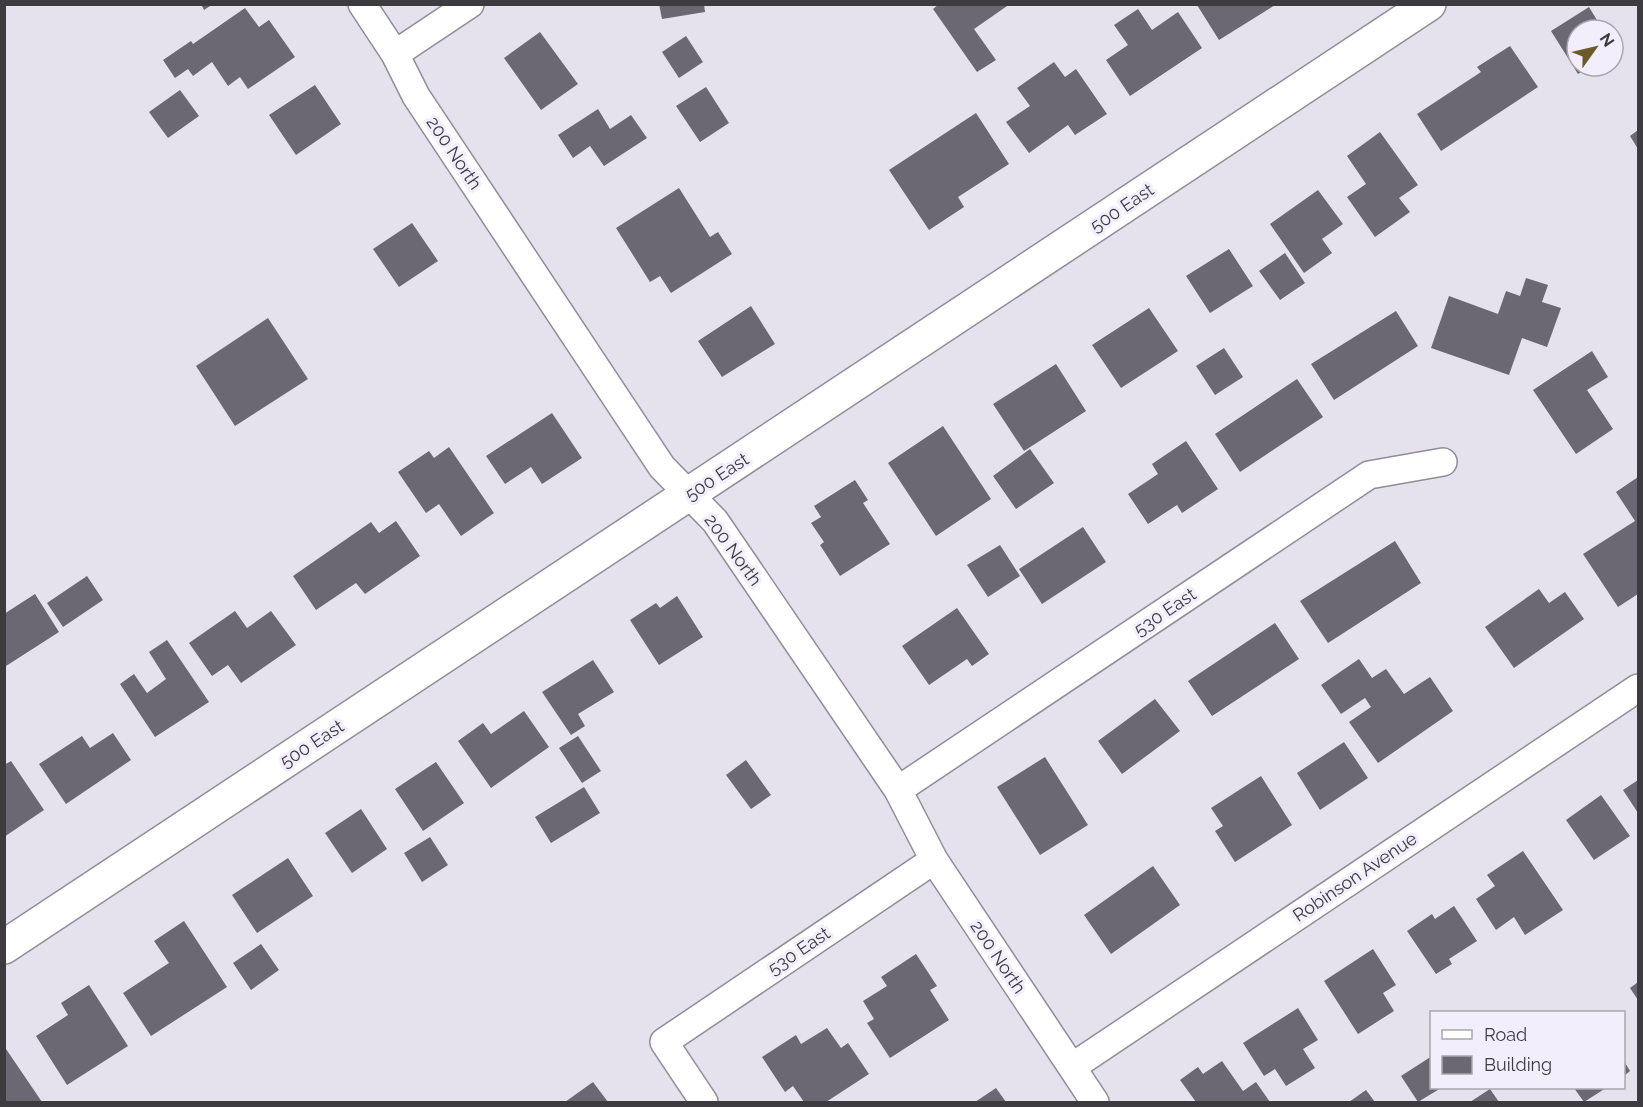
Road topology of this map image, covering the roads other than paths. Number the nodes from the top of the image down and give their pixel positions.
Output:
1 (362, 4) edge
2 (470, 4) edge
3 (1429, 4) edge
4 (395, 54) junction
5 (1443, 462) dead end
6 (689, 495) junction
7 (1638, 688) edge
8 (898, 790) junction
9 (934, 860) junction
10 (4, 947) edge
11 (1072, 1067) junction
12 (704, 1102) edge
13 (1095, 1102) edge

1 - 4 street, 200 North
2 - 4 street
3 - 6 street, 500 East
4 - 6 street, 200 North
5 - 8 street, 530 East
6 - 8 street, 200 North
6 - 10 street, 500 East
7 - 11 street, Robinson Avenue
8 - 9 street, 200 North
9 - 11 street, 200 North
9 - 12 street, 530 East
11 - 13 street, 200 North

